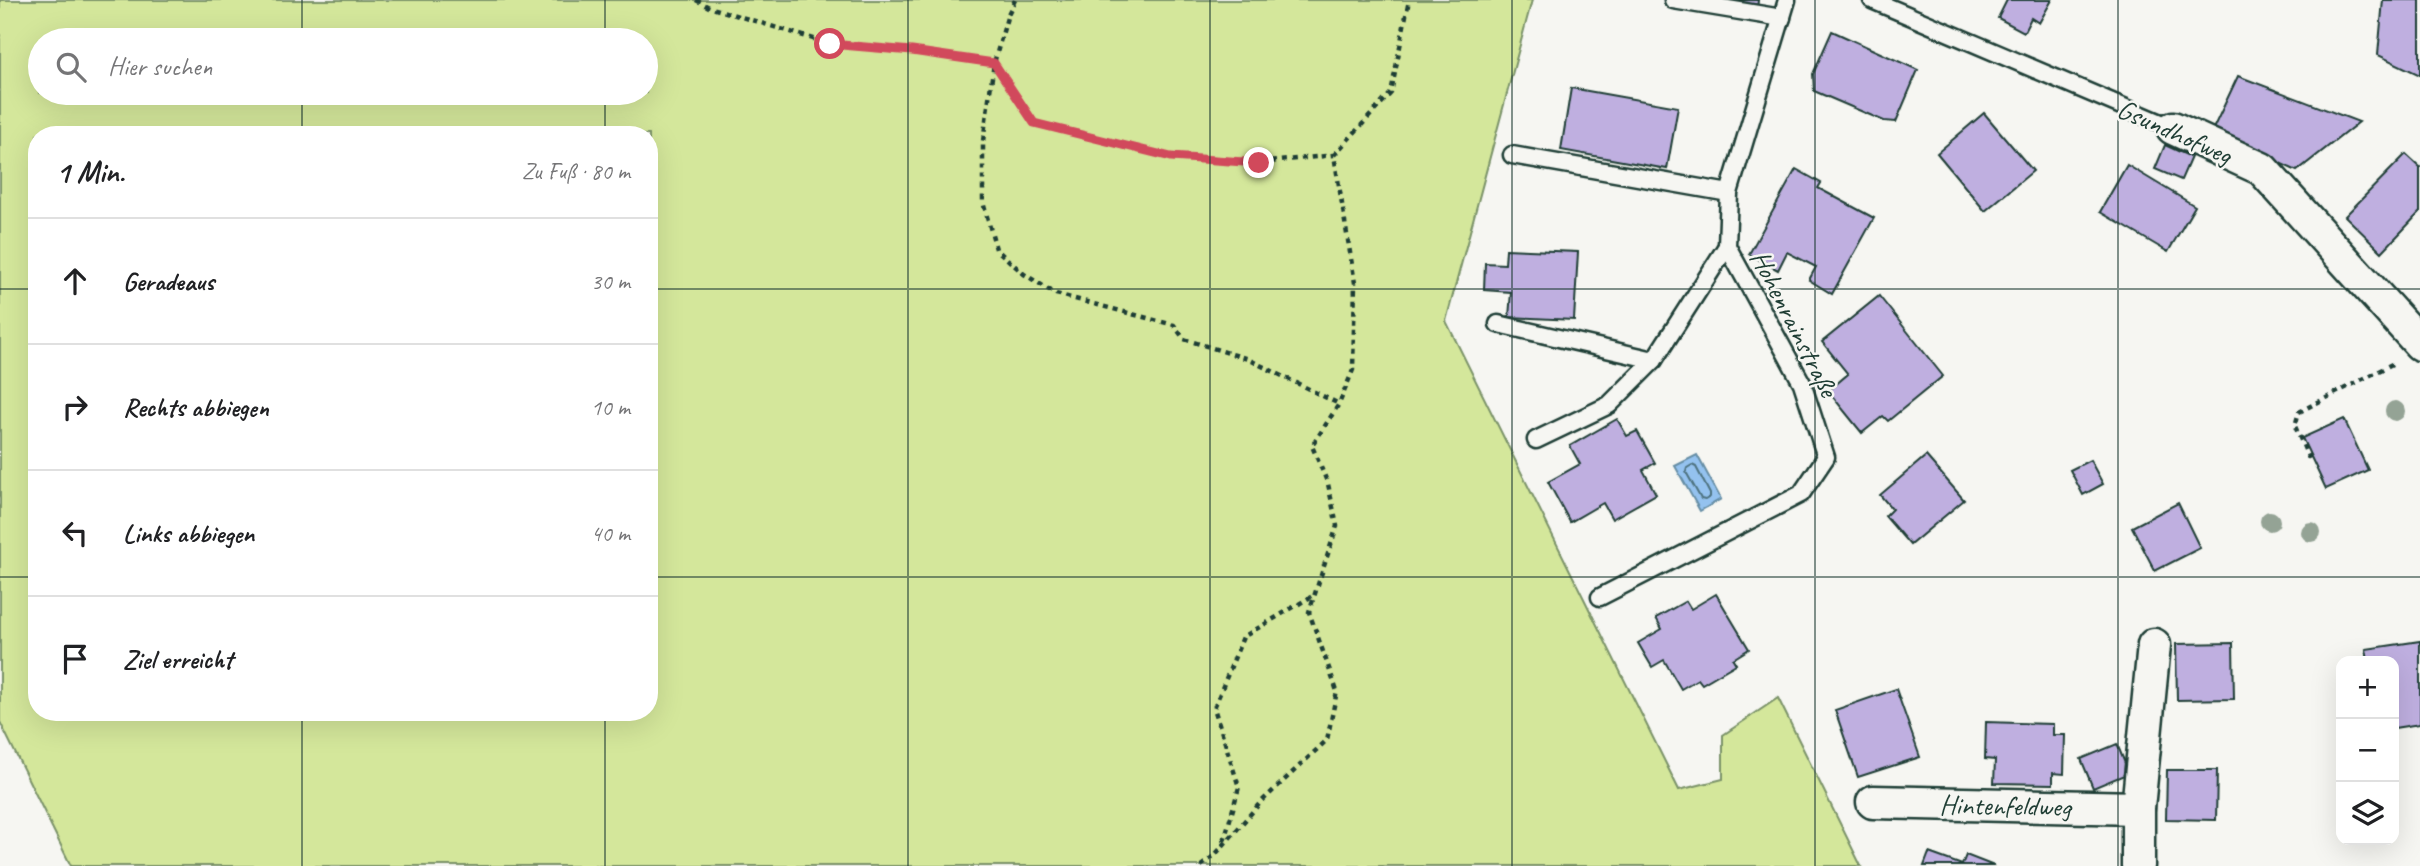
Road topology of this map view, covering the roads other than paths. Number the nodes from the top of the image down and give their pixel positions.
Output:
1 (1673, 0) edge
2 (1787, 0) edge
3 (1872, 0) edge
4 (1782, 18) junction
5 (2173, 128) joint
6 (1512, 155) dead end
7 (1729, 193) junction
8 (1727, 246) junction
9 (1498, 324) dead end
10 (2410, 352) edge
11 (1654, 360) junction
12 (1536, 440) dead end
13 (1600, 597) dead end
14 (2154, 645) dead end
15 (1872, 802) dead end
16 (2138, 808) junction
17 (2138, 866) edge

1 - 4 lane
2 - 4 lane, Hohenrainstraße
3 - 5 lane, Gsundhofweg
4 - 7 lane, Hohenrainstraße
5 - 10 street, Gsundhofweg
6 - 7 lane
7 - 8 lane, Hohenrainstraße
8 - 11 lane
8 - 13 lane, Hohenrainstraße
9 - 11 lane
11 - 12 lane
14 - 16 street
15 - 16 street, Hintenfeldweg
16 - 17 street

